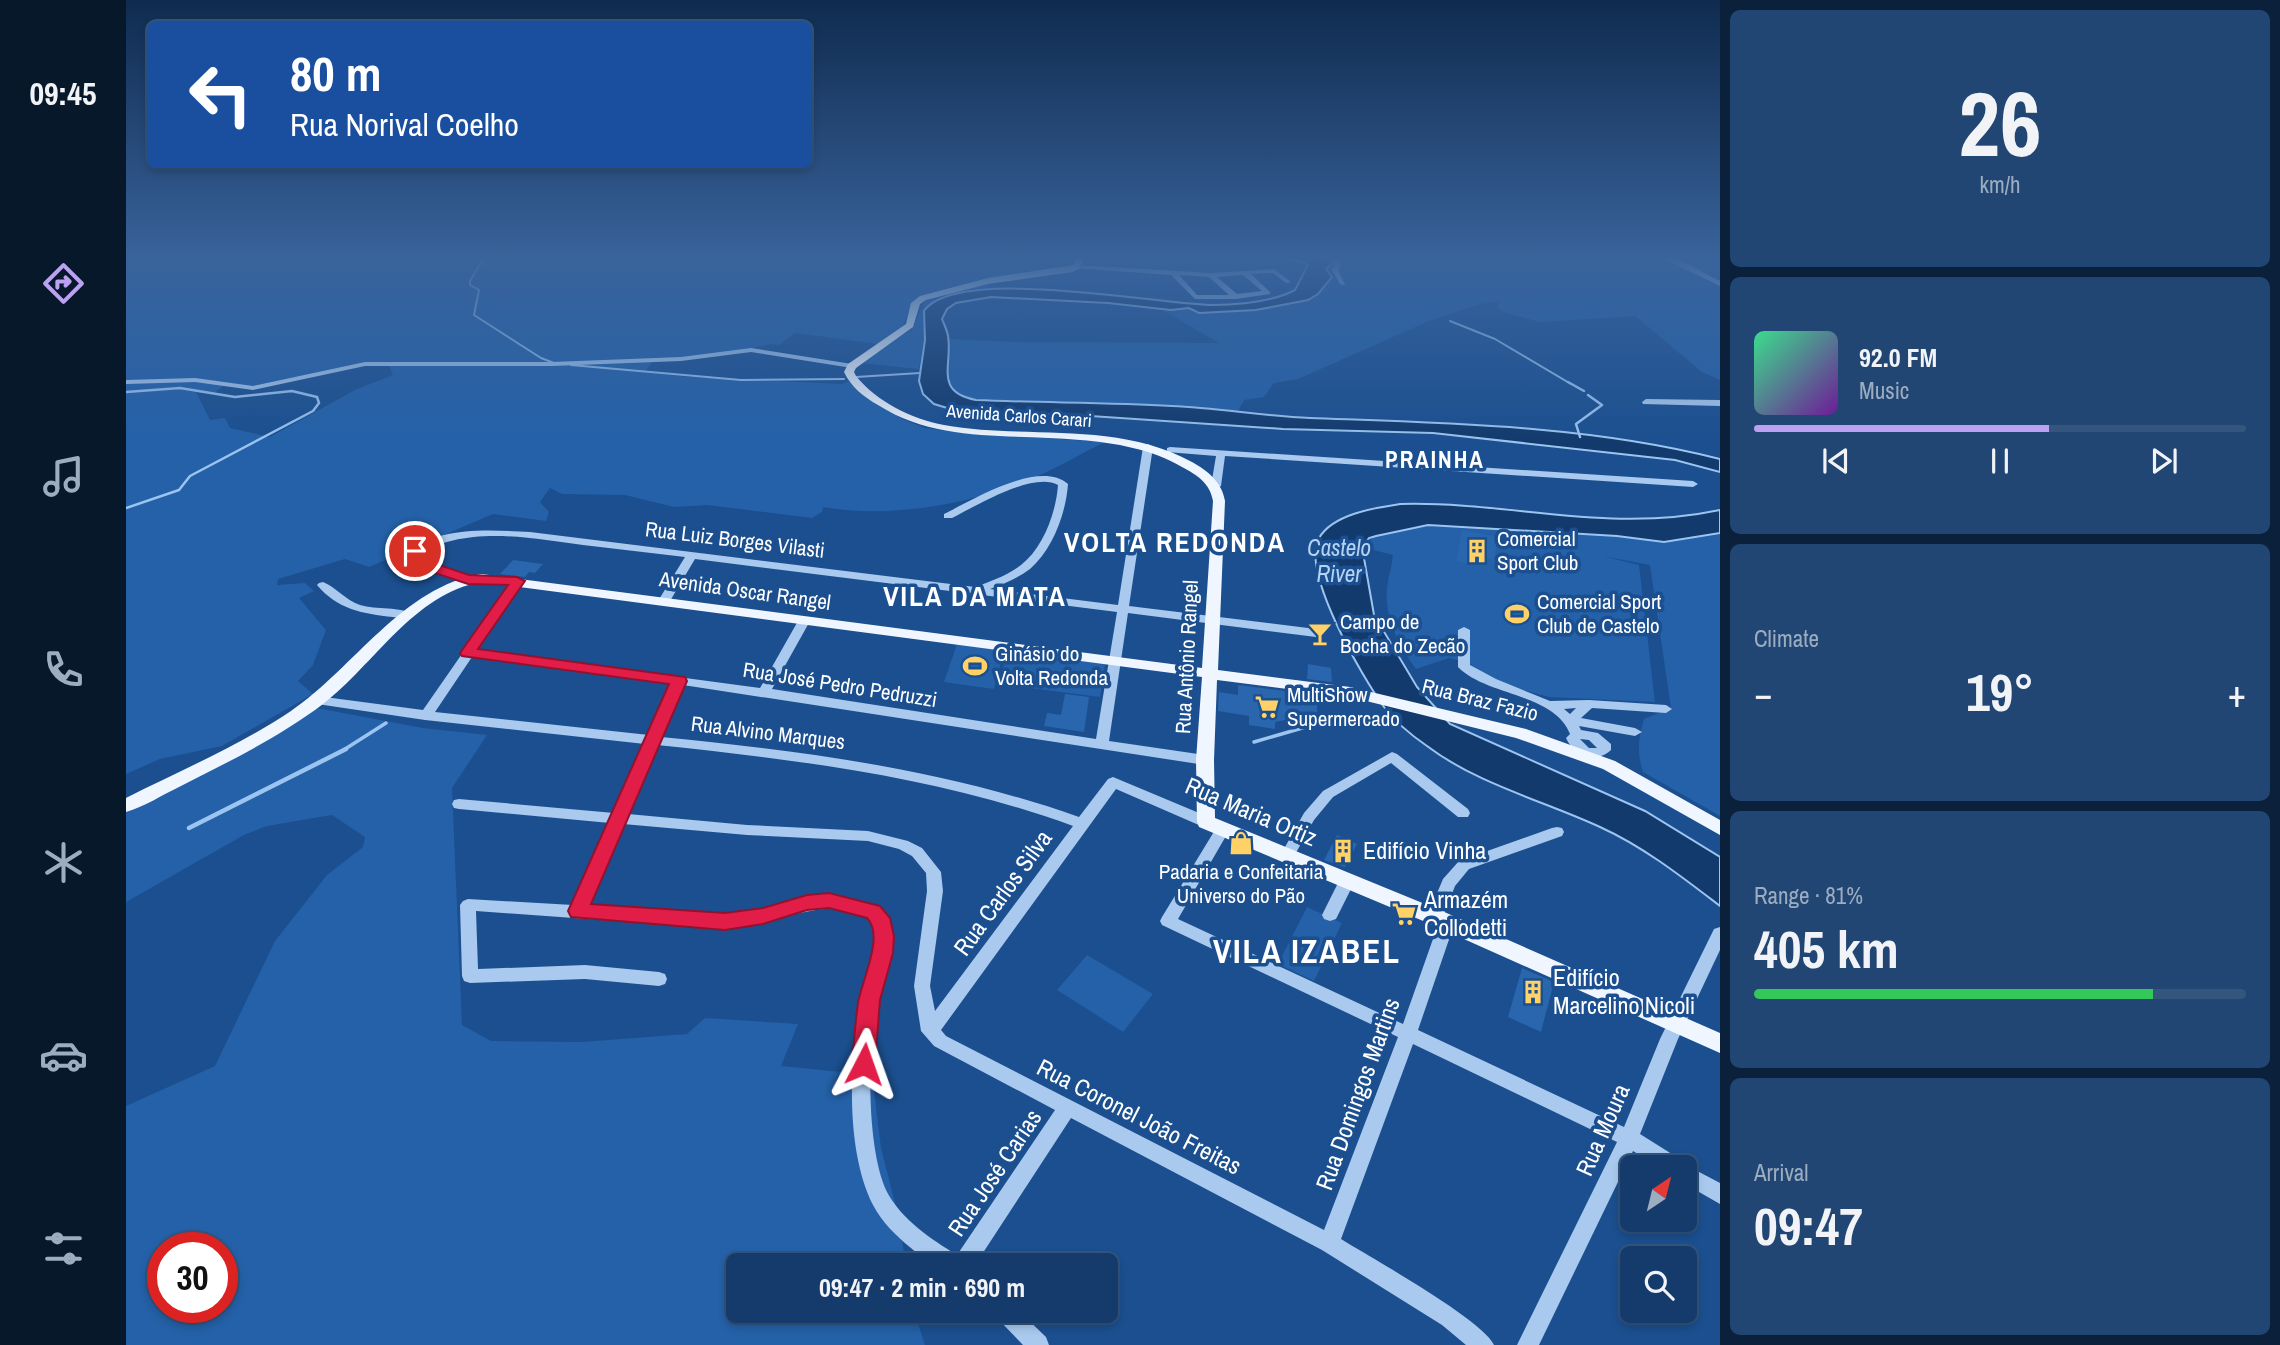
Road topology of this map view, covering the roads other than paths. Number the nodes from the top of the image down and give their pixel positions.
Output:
1 (911, 319) edge
2 (852, 366) junction
3 (126, 382) edge
4 (1646, 402) dead end
5 (1720, 403) edge
6 (1148, 447) junction
7 (1170, 450) dead end
8 (1221, 454) junction
9 (1693, 484) dead end
10 (1216, 486) junction
11 (948, 516) dead end
12 (692, 554) junction
13 (468, 579) junction
14 (517, 581) junction
15 (323, 585) dead end
16 (977, 590) junction
17 (664, 601) junction
18 (1124, 610) junction
19 (408, 615) junction
20 (804, 621) junction
21 (1212, 621) junction
22 (1464, 630) dead end
23 (1316, 633) dead end
24 (468, 653) junction
25 (1117, 660) junction
26 (1210, 672) junction
27 (679, 681) junction
28 (764, 692) junction
29 (317, 700) junction
30 (1590, 704) junction
31 (1549, 705) junction
32 (1622, 706) junction
33 (1666, 709) dead end
34 (425, 716) junction
35 (1571, 720) junction
36 (1635, 732) dead end
37 (652, 740) junction
38 (1575, 743) junction
39 (1102, 744) junction
40 (1601, 745) junction
41 (1205, 760) junction
42 (1113, 782) joint
43 (459, 804) dead end
44 (126, 806) edge
45 (1463, 813) dead end
46 (617, 818) junction
47 (1082, 824) junction
48 (1214, 825) junction
49 (1720, 828) edge
50 (1557, 832) dead end
51 (1287, 856) junction
52 (1347, 881) junction
53 (578, 911) junction
54 (1330, 915) dead end
55 (1441, 919) junction
56 (1720, 933) edge
57 (659, 979) dead end
58 (1677, 1023) junction
59 (930, 1031) junction
60 (1408, 1034) junction
61 (1720, 1043) edge
62 (1068, 1108) junction
63 (1629, 1138) junction
64 (1657, 1155) edge
65 (1698, 1181) edge
66 (1720, 1194) edge
67 (1329, 1243) junction
68 (935, 1253) edge
69 (971, 1253) edge
70 (1016, 1323) edge
71 (1038, 1345) edge
72 (1483, 1345) edge
73 (1528, 1345) edge

1 - 2 main road
2 - 3 street
2 - 6 main road, Avenida Carlos Carari
4 - 5 street
6 - 10 main road, Avenida Carlos Carari
6 - 18 street
7 - 8 street
8 - 9 street
8 - 10 street, Rua Antônio Rangel
10 - 21 main road, Rua Antônio Rangel
11 - 16 street
12 - 13 street, Rua Luiz Borges Vilasti
12 - 16 street, Rua Luiz Borges Vilasti
12 - 17 street
13 - 14 main road, Avenida Oscar Rangel
13 - 19 main road, Avenida Oscar Rangel
14 - 17 main road, Avenida Oscar Rangel
14 - 24 street
15 - 19 street
16 - 18 street, Rua Luiz Borges Vilasti
17 - 20 main road, Avenida Oscar Rangel
18 - 21 street, Rua Luiz Borges Vilasti
18 - 25 street
19 - 29 main road, Avenida Oscar Rangel
20 - 25 main road, Avenida Oscar Rangel
20 - 28 street
21 - 23 street, Rua Luiz Borges Vilasti
21 - 26 main road, Rua Antônio Rangel
22 - 31 street
24 - 27 street, Rua José Pedro Pedruzzi
24 - 34 street
25 - 26 main road, Avenida Oscar Rangel
25 - 39 street
26 - 38 main road, Rua Braz Fazio
26 - 41 main road, Rua Antônio Rangel
27 - 28 street, Rua José Pedro Pedruzzi
27 - 37 street
28 - 39 street, Rua José Pedro Pedruzzi
29 - 34 street, Rua Alvino Marques
29 - 44 main road, Avenida Oscar Rangel
30 - 31 street
30 - 32 street
30 - 35 street
31 - 35 street
32 - 33 street
32 - 40 street
34 - 37 street, Rua Alvino Marques
35 - 38 street
35 - 40 street
36 - 40 street
37 - 46 street
37 - 47 street, Rua Alvino Marques
38 - 40 main road, Rua Braz Fazio
38 - 40 street
39 - 41 street, Rua José Pedro Pedruzzi
40 - 49 main road, Rua Braz Fazio
41 - 48 main road, Rua Antônio Rangel
42 - 47 street, Rua Carlos Silva
42 - 48 street, Rua Maria Ortiz
43 - 46 street
45 - 51 street
46 - 53 street
46 - 59 street
47 - 59 street, Rua Carlos Silva
48 - 51 main road, Rua Maria Ortiz
48 - 60 street
50 - 55 street, Rua Domingos Martins
51 - 52 main road, Rua Maria Ortiz
52 - 54 street
52 - 55 main road, Rua Maria Ortiz
53 - 57 street
53 - 68 street
55 - 58 main road, Rua Maria Ortiz
55 - 60 street, Rua Domingos Martins
56 - 58 street, Rua Moura
58 - 61 main road, Rua Maria Ortiz
58 - 63 street, Rua Moura
59 - 62 street, Rua Coronel João Freitas
60 - 63 street
60 - 67 street, Rua Domingos Martins
62 - 67 street, Rua Coronel João Freitas
62 - 69 street, Rua José Carias
63 - 64 street
63 - 73 street, Rua Moura
65 - 66 street
67 - 72 street, Rua Coronel João Freitas
70 - 71 street

